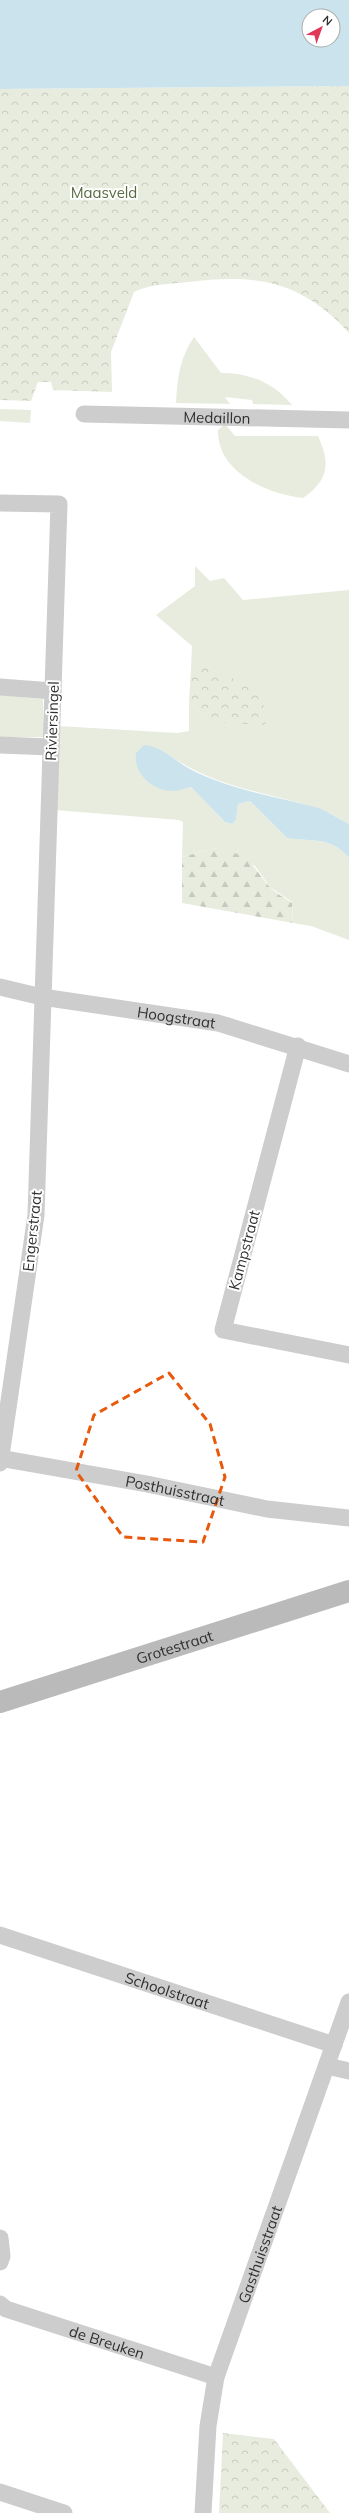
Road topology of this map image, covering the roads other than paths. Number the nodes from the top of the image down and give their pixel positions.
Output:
1 (84, 414) dead end
2 (349, 420) edge
3 (0, 503) edge
4 (0, 687) edge
5 (53, 691) junction
6 (0, 745) edge
7 (51, 747) junction
8 (0, 987) edge
9 (42, 997) junction
10 (298, 1046) junction
11 (349, 1064) edge
12 (349, 1355) edge
13 (0, 1459) edge
14 (349, 1518) edge
15 (349, 1591) edge
16 (0, 1702) edge
17 (0, 1935) edge
18 (349, 2002) edge
19 (334, 2045) junction
20 (327, 2066) junction
21 (349, 2071) edge
22 (0, 2238) edge
23 (0, 2262) edge
24 (0, 2304) edge
25 (216, 2376) junction
26 (0, 2492) edge
27 (64, 2513) edge
28 (203, 2513) edge

1 - 2 street, Medaillon
3 - 5 street, Riviersingel
4 - 5 street
5 - 7 street, Riviersingel
6 - 7 street
7 - 9 street, Riviersingel
8 - 9 street, Hoogstraat
9 - 10 street, Hoogstraat
9 - 13 street, Engerstraat
10 - 11 street, Hoogstraat
10 - 12 street, Kampstraat
13 - 14 street, Posthuisstraat
15 - 16 main road, Grotestraat
17 - 19 street, Schoolstraat
18 - 19 street, Gasthuisstraat
19 - 20 street, Gasthuisstraat
20 - 21 street
20 - 25 street, Gasthuisstraat
22 - 23 street
24 - 25 street, de Breuken
25 - 28 street, Gasthuisstraat
26 - 27 street

